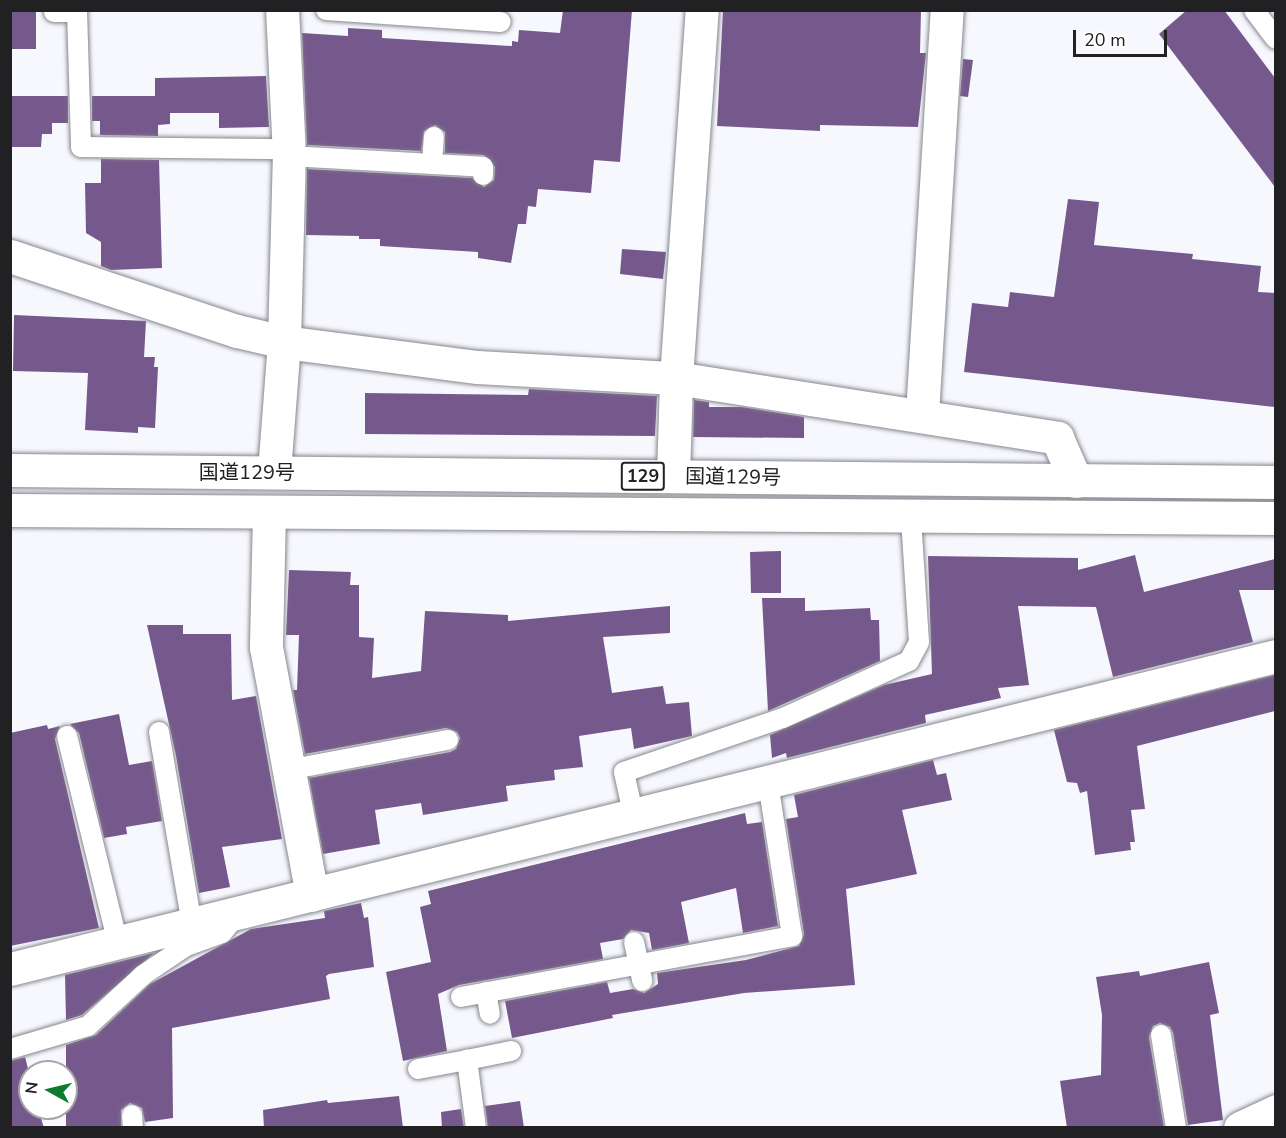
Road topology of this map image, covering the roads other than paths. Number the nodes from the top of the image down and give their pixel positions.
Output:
1 (282, 10) edge
2 (326, 10) edge
3 (702, 10) edge
4 (947, 10) edge
5 (1254, 10) edge
6 (77, 11) edge
7 (54, 12) dead end
8 (501, 22) dead end
9 (1275, 39) edge
10 (434, 137) dead end
11 (288, 152) junction
12 (432, 164) junction
13 (483, 175) dead end
14 (10, 256) edge
15 (284, 342) junction
16 (676, 378) junction
17 (922, 414) junction
18 (10, 470) edge
19 (274, 472) junction
20 (673, 476) junction
21 (1076, 481) junction
22 (1275, 482) edge
23 (10, 510) edge
24 (269, 512) junction
25 (911, 518) junction
26 (1275, 518) edge
27 (1275, 656) edge
28 (159, 732) dead end
29 (67, 736) dead end
30 (448, 740) dead end
31 (287, 770) junction
32 (768, 782) junction
33 (633, 813) junction
34 (312, 895) junction
35 (237, 915) junction
36 (192, 926) junction
37 (634, 942) dead end
38 (118, 944) junction
39 (10, 969) edge
40 (640, 972) junction
41 (486, 992) junction
42 (461, 997) dead end
43 (490, 1014) dead end
44 (1161, 1035) dead end
45 (10, 1049) edge
46 (511, 1051) dead end
47 (467, 1060) junction
48 (418, 1069) dead end
49 (1275, 1112) edge
50 (476, 1128) edge
51 (1176, 1128) edge
52 (1240, 1128) edge

1 - 11 main road
2 - 8 lane
3 - 16 main road
4 - 17 main road
5 - 9 lane
6 - 7 lane
6 - 11 lane
10 - 12 lane
11 - 12 lane
11 - 15 main road
12 - 13 lane
14 - 15 main road
15 - 16 main road
15 - 19 main road
16 - 17 main road
16 - 20 main road
17 - 21 main road
18 - 19 main road, 国道129号 / 129
19 - 20 main road, 国道129号 / 129
20 - 21 main road, 国道129号 / 129
21 - 22 main road, 国道129号 / 129
23 - 24 main road, 国道129号 / 129
24 - 25 main road, 国道129号 / 129
24 - 31 main road
25 - 26 main road, 国道129号 / 129
25 - 33 lane
27 - 32 main road
28 - 36 lane
29 - 38 lane
30 - 31 lane
31 - 34 main road
32 - 33 main road
32 - 40 lane
33 - 34 main road
34 - 35 main road
35 - 36 main road
35 - 45 lane
36 - 38 main road
37 - 40 lane
38 - 39 main road
40 - 41 lane
41 - 42 lane
41 - 43 lane
44 - 51 lane
46 - 47 lane
47 - 48 lane
47 - 50 lane
49 - 52 main road

